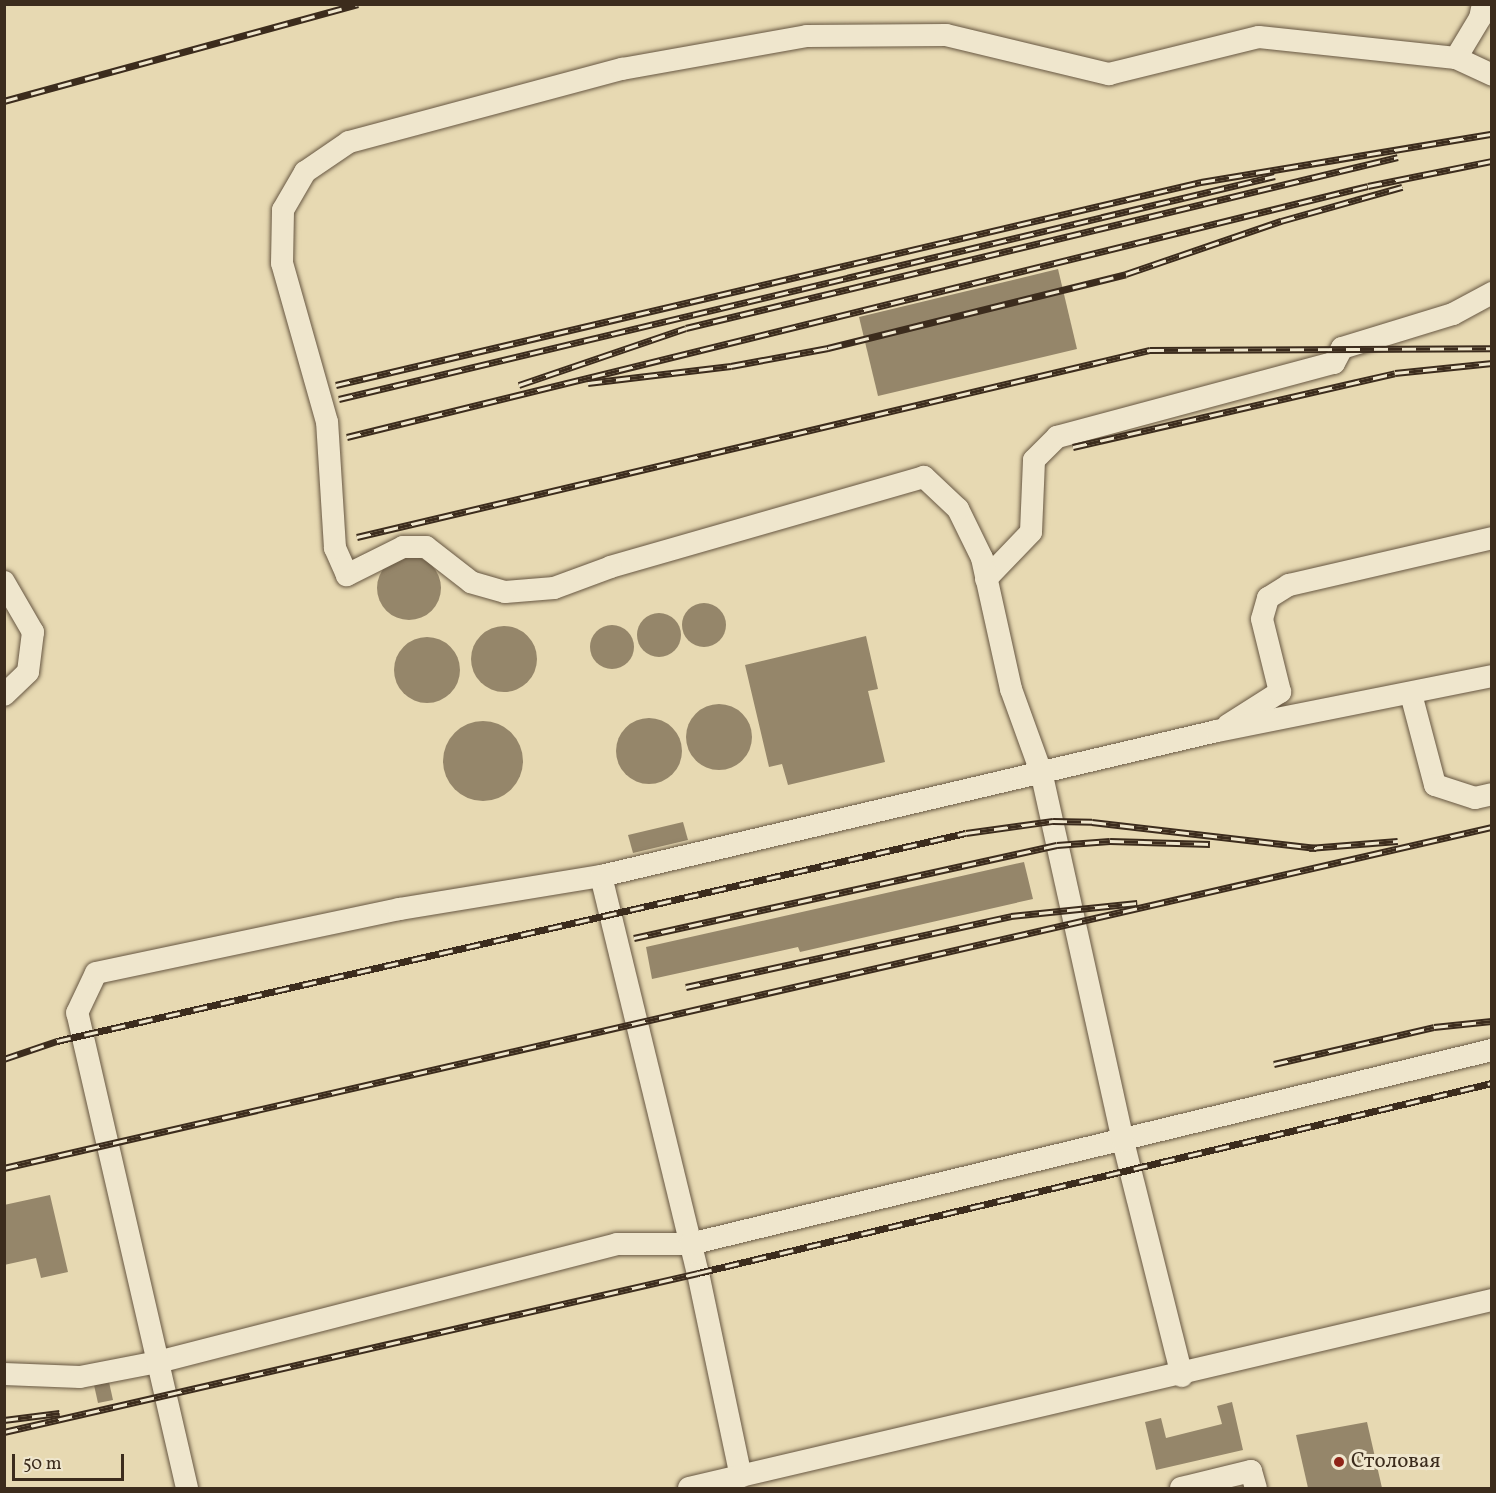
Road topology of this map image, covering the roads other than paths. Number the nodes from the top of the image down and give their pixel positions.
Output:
1 (1483, 4) edge
2 (1456, 58) junction
3 (1491, 75) edge
4 (1491, 293) edge
5 (1491, 538) edge
6 (986, 579) junction
7 (4, 582) edge
8 (1491, 676) edge
9 (1411, 694) junction
10 (4, 695) edge
11 (1217, 731) junction
12 (1041, 772) junction
13 (1491, 794) edge
14 (601, 876) junction
15 (1491, 1050) edge
16 (1123, 1141) junction
17 (690, 1244) junction
18 (1491, 1300) edge
19 (158, 1362) junction
20 (4, 1374) edge
21 (1182, 1376) junction
22 (741, 1477) junction
23 (187, 1488) edge
24 (689, 1488) edge
25 (1181, 1488) edge
26 (1256, 1488) edge

1 - 2 lane
2 - 3 lane
2 - 6 lane
4 - 6 lane
5 - 11 lane
6 - 12 lane
7 - 10 lane
8 - 9 lane
9 - 11 lane
9 - 13 lane
11 - 12 lane
12 - 14 lane
12 - 16 lane
14 - 17 lane
14 - 19 lane
15 - 16 lane
16 - 17 lane
16 - 21 lane
17 - 19 lane
17 - 22 lane
18 - 21 lane
19 - 20 lane
19 - 23 lane
21 - 22 lane
22 - 24 lane
25 - 26 lane

